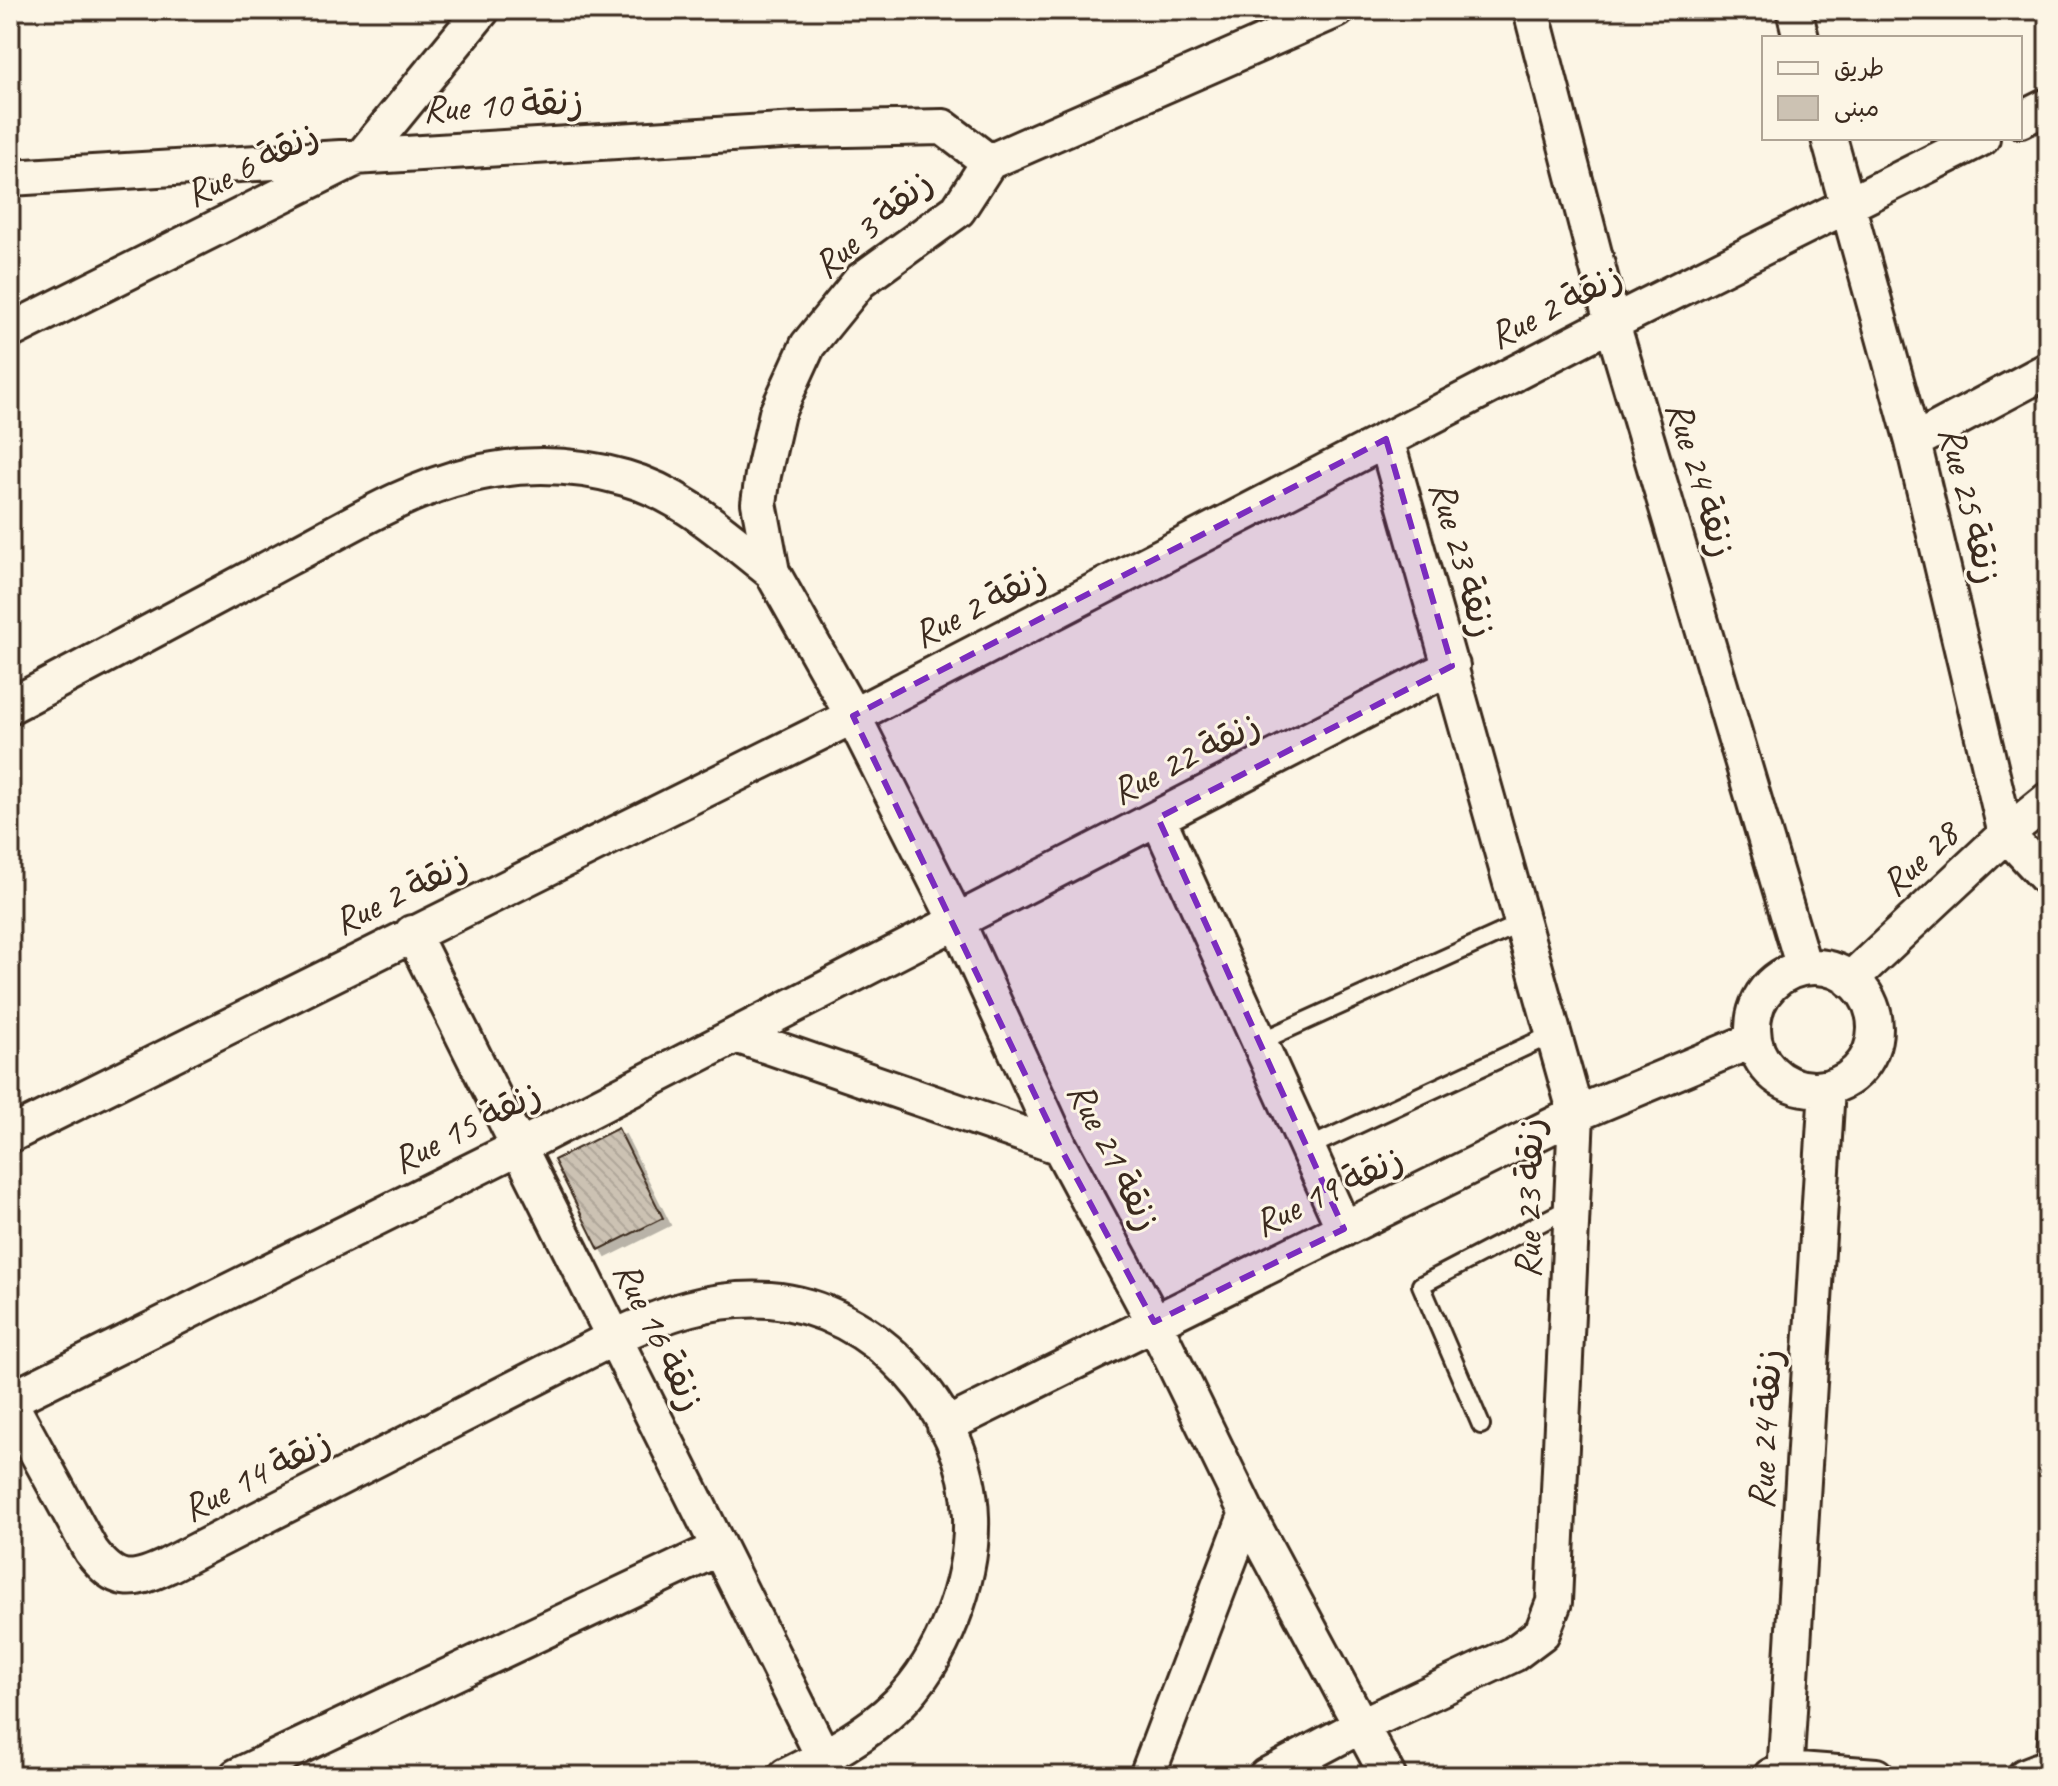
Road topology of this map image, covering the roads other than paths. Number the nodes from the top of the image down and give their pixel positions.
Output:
1 (482, 10) edge
2 (1337, 10) edge
3 (1531, 10) edge
4 (1794, 10) edge
5 (1800, 36) edge
6 (2048, 106) edge
7 (2022, 119) edge
8 (1830, 140) edge
9 (1978, 140) edge
10 (364, 154) junction
11 (989, 162) junction
12 (10, 178) edge
13 (1848, 204) junction
14 (1612, 323) junction
15 (10, 331) edge
16 (2048, 370) edge
17 (1386, 439) junction
18 (1913, 442) junction
19 (772, 572) junction
20 (1452, 666) junction
21 (10, 706) edge
22 (853, 716) junction
23 (2048, 800) edge
24 (1158, 818) junction
25 (2006, 834) junction
26 (2048, 879) edge
27 (957, 922) junction
28 (1522, 923) junction
29 (412, 933) junction
30 (1804, 968) junction
31 (1850, 980) junction
32 (1553, 1034) junction
33 (736, 1035) junction
34 (1753, 1040) junction
35 (1259, 1042) junction
36 (1827, 1088) junction
37 (1576, 1114) junction
38 (10, 1135) edge
39 (519, 1147) junction
40 (1060, 1147) junction
41 (1307, 1148) junction
42 (1571, 1207) junction
43 (1344, 1229) junction
44 (1154, 1322) junction
45 (613, 1338) junction
46 (10, 1401) edge
47 (1481, 1425) dead end
48 (945, 1426) junction
49 (1247, 1513) junction
50 (719, 1548) junction
51 (1362, 1725) junction
52 (2048, 1725) edge
53 (829, 1766) edge
54 (2039, 1770) edge
55 (1781, 1774) edge
56 (237, 1776) edge
57 (786, 1776) edge
58 (1147, 1776) edge
59 (1266, 1776) edge
60 (1388, 1776) edge
61 (1876, 1776) edge

1 - 10 street, Rue 6 زنقة
2 - 11 street
3 - 14 street, Rue 24 زنقة
4 - 5 street
6 - 7 street
8 - 13 street, Rue 25 زنقة
9 - 13 street, Rue 2 زنقة
10 - 11 street, Rue 10 زنقة
10 - 12 street, Rue 10 زنقة
10 - 15 street, Rue 6 زنقة
11 - 19 street, Rue 3 زنقة
13 - 14 street, Rue 2 زنقة
13 - 18 street, Rue 25 زنقة
14 - 17 street, Rue 2 زنقة
14 - 30 street, Rue 24 زنقة
16 - 18 street
17 - 20 street, Rue 23 زنقة
17 - 22 street, Rue 2 زنقة
18 - 25 street, Rue 25 زنقة
19 - 21 street
19 - 22 street, Rue 21 زنقة
20 - 24 street, Rue 22 زنقة
20 - 28 street, Rue 23 زنقة
22 - 27 street, Rue 21 زنقة
22 - 29 street, Rue 2 زنقة
23 - 25 street, Rue 28
24 - 27 street, Rue 22 زنقة
24 - 35 street
25 - 26 street, Rue 25 زنقة
25 - 31 street, Rue 28
27 - 33 street, Rue 15 زنقة
27 - 40 street, Rue 21 زنقة
28 - 32 street, Rue 23 زنقة
28 - 35 lane
29 - 38 street, Rue 2 زنقة
29 - 39 street, Rue 16 زنقة
30 - 31 street
30 - 34 street
31 - 36 street
32 - 37 street, Rue 23 زنقة
32 - 41 lane
33 - 39 street, Rue 15 زنقة
33 - 40 street
34 - 36 street
34 - 37 street, Rue 19 زنقة
35 - 41 street
36 - 55 street, Rue 24 زنقة
37 - 42 street, Rue 23 زنقة
37 - 43 street, Rue 19 زنقة
39 - 45 street, Rue 16 زنقة
39 - 46 street, Rue 15 زنقة
40 - 44 street, Rue 21 زنقة
41 - 43 street
42 - 47 lane
42 - 51 street, Rue 23 زنقة
43 - 44 street, Rue 19 زنقة
44 - 48 street, Rue 19 زنقة
44 - 49 street, Rue 21 زنقة
45 - 46 street, Rue 14 زنقة
45 - 48 street, Rue 14 زنقة
45 - 50 street, Rue 16 زنقة
48 - 53 street, Rue 14 زنقة
49 - 51 street, Rue 21 زنقة
49 - 58 street
50 - 53 street, Rue 16 زنقة
50 - 56 street
51 - 59 street, Rue 23 زنقة
51 - 60 street, Rue 21 زنقة
52 - 54 lane
53 - 57 street, Rue 14 زنقة
55 - 61 street

